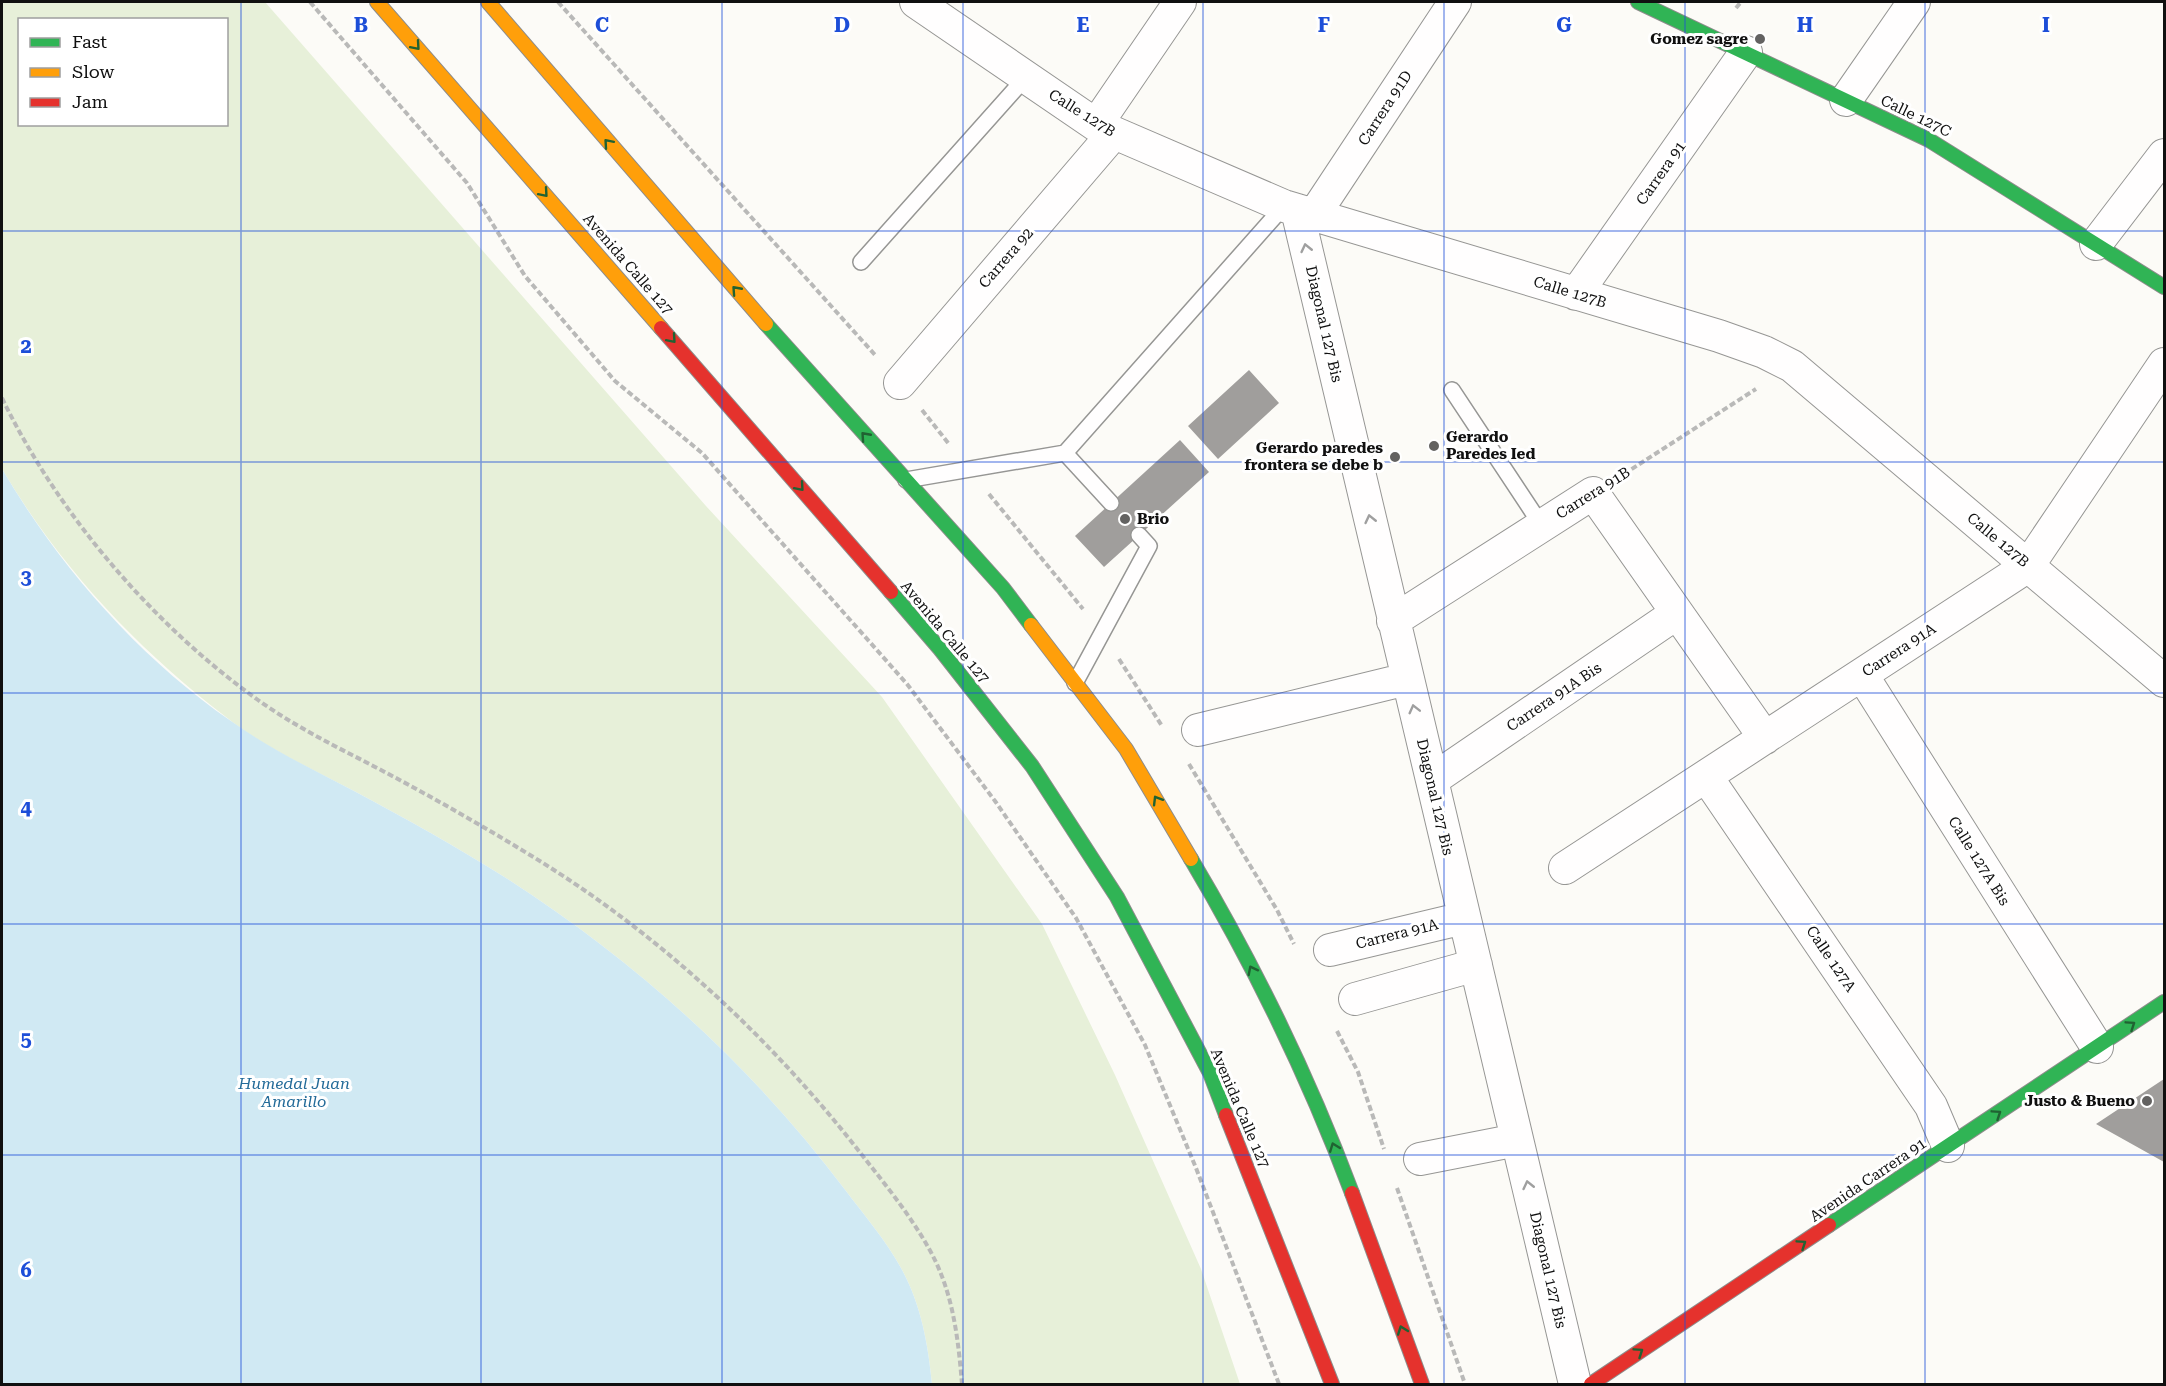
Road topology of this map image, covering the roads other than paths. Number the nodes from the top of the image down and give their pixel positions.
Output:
1 (377, 2) edge
2 (488, 2) edge
3 (916, 2) edge
4 (1180, 2) edge
5 (1455, 2) edge
6 (1638, 2) edge
7 (1914, 2) edge
8 (1746, 52) junction
9 (1026, 77) junction
10 (1846, 100) junction
11 (1105, 129) junction
12 (2164, 155) edge
13 (1298, 210) junction
14 (2096, 244) junction
15 (861, 262) dead end
16 (2164, 287) edge
17 (1576, 294) junction
18 (2164, 364) edge
19 (900, 383) dead end
20 (1452, 390) dead end
21 (1065, 453) junction
22 (904, 480) junction
23 (1111, 503) dead end
24 (1542, 526) junction
25 (1139, 535) dead end
26 (2028, 566) junction
27 (1677, 613) junction
28 (1393, 621) junction
29 (1862, 675) junction
30 (1407, 679) junction
31 (2164, 681) edge
32 (1075, 683) junction
33 (1198, 730) dead end
34 (1765, 738) junction
35 (1706, 776) junction
36 (1431, 780) junction
37 (1565, 868) dead end
38 (1464, 918) junction
39 (1330, 950) dead end
40 (1476, 965) junction
41 (1355, 999) dead end
42 (2164, 1002) edge
43 (2097, 1047) junction
44 (1517, 1140) junction
45 (1948, 1146) junction
46 (1420, 1159) dead end
47 (1323, 1360) junction
48 (1322, 1384) edge
49 (1332, 1384) edge
50 (1422, 1384) edge
51 (1575, 1384) edge
52 (1591, 1384) edge

1 -> 47 main road, Avenida Calle 127
22 -> 2 main road
3 - 9 street, Calle 127B
4 - 11 street, Carrera 92
5 - 13 street, Carrera 91D
6 - 8 main road, Calle 127C
7 - 10 street
8 - 10 main road, Calle 127C
8 - 17 street, Carrera 91
9 - 11 street, Calle 127B
9 - 15 lane
10 - 14 main road, Calle 127C
11 - 13 street, Calle 127B
11 - 19 street, Carrera 92
12 - 14 street
13 - 17 street, Calle 127B
13 - 21 lane
28 -> 13 street, Diagonal 127 Bis
14 - 16 main road, Calle 127C
17 - 26 street, Calle 127B
18 - 26 street, Carrera 91A
20 - 24 lane
21 - 22 lane
21 - 23 lane
22 - 32 main road
24 - 27 street, Carrera 91B
24 - 28 street, Carrera 91B
25 - 32 lane
26 - 29 street, Carrera 91A
26 - 31 street, Calle 127B
27 - 34 street
27 - 36 street, Carrera 91A Bis
28 - 30 street, Diagonal 127 Bis
29 - 34 street, Carrera 91A
29 - 43 street, Calle 127A Bis
30 - 33 street
36 -> 30 street, Diagonal 127 Bis
50 -> 32 main road
34 - 35 street, Carrera 91A
35 - 37 street, Carrera 91A
35 - 45 street, Calle 127A
36 - 38 street, Diagonal 127 Bis
38 - 39 street, Carrera 91A
38 - 40 street, Diagonal 127 Bis
40 - 41 street
40 - 44 street, Diagonal 127 Bis
43 -> 42 main road, Avenida Carrera 91
45 -> 43 main road, Avenida Carrera 91
44 - 46 street
51 -> 44 street, Diagonal 127 Bis
52 -> 45 main road, Avenida Carrera 91
47 - 48 main road
47 - 49 main road, Avenida Calle 127

